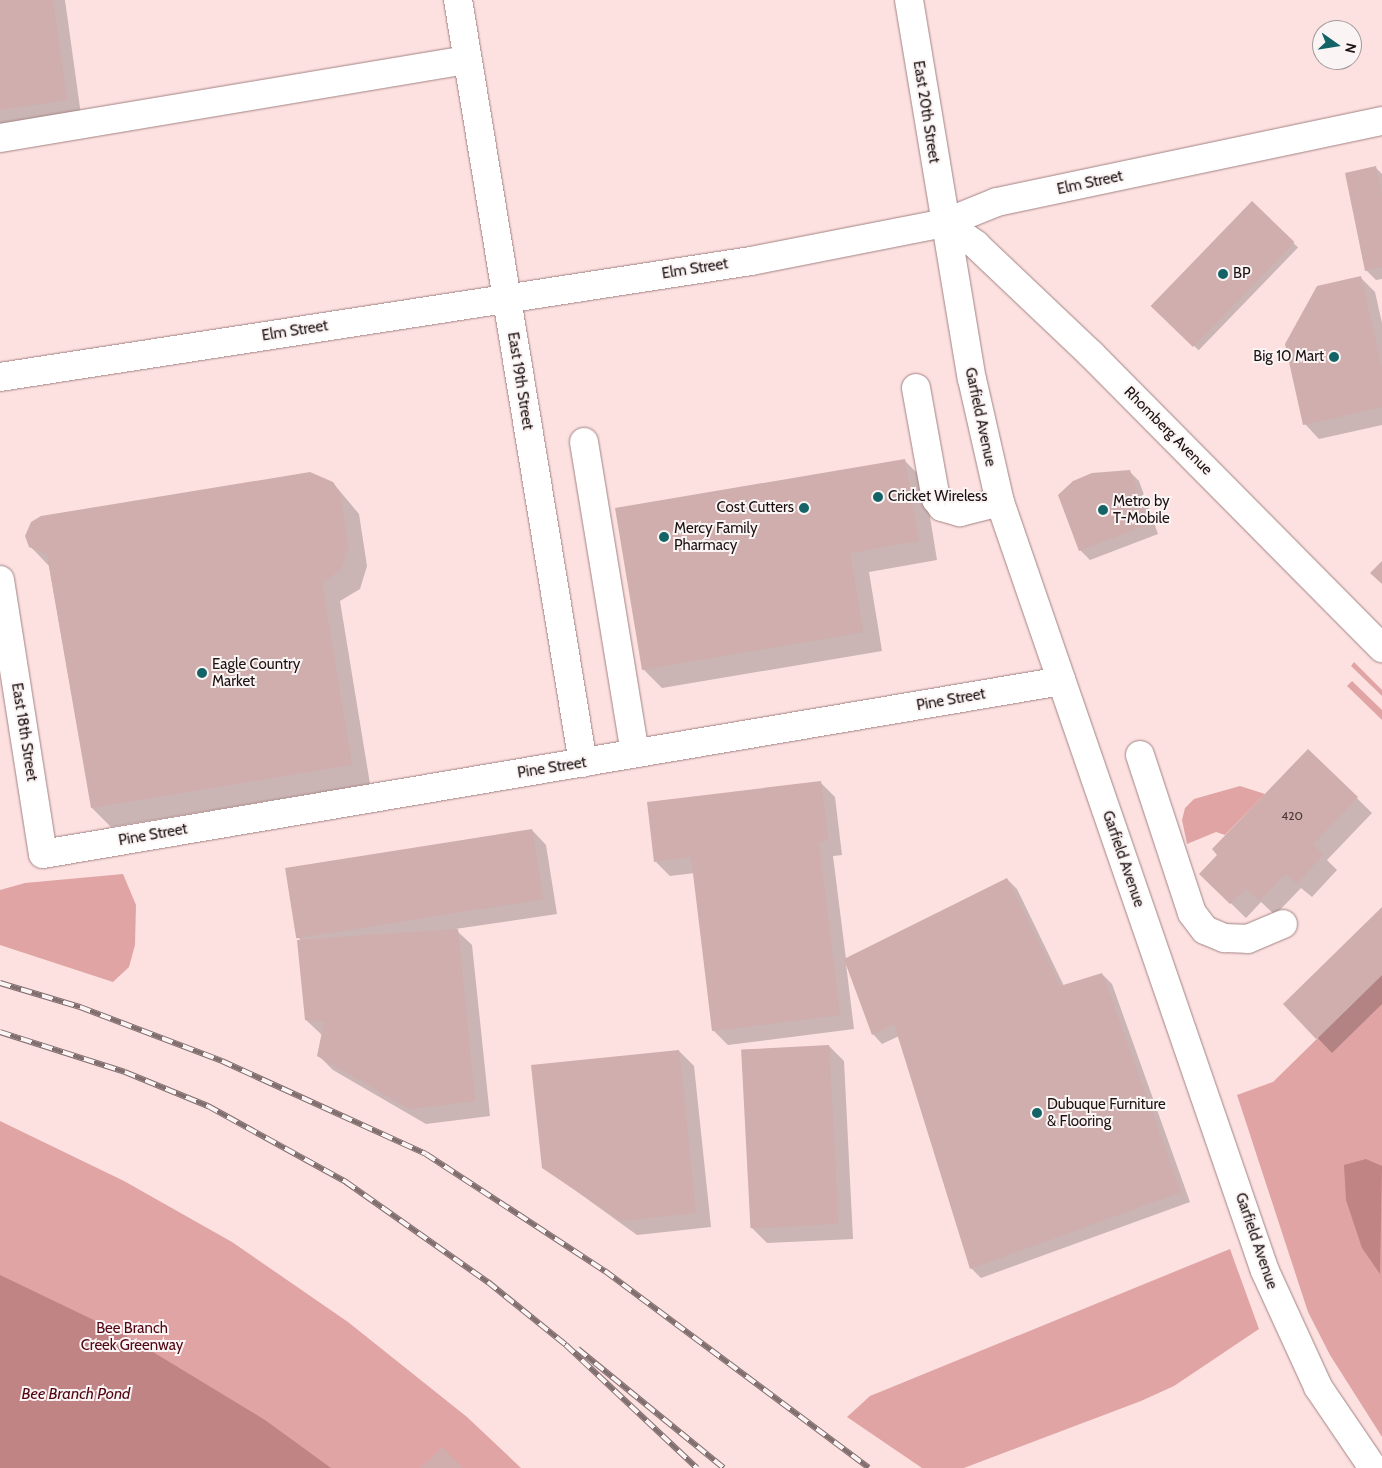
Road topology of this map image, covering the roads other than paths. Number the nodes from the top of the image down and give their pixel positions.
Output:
1 (458, 0) edge
2 (909, 0) edge
3 (468, 60) junction
4 (1382, 121) edge
5 (0, 138) edge
6 (945, 223) junction
7 (506, 298) junction
8 (0, 377) edge
9 (916, 388) dead end
10 (584, 442) dead end
11 (1000, 502) junction
12 (0, 580) edge
13 (1382, 648) edge
14 (1061, 681) junction
15 (635, 754) junction
16 (1140, 755) dead end
17 (582, 763) junction
18 (43, 854) joint
19 (1283, 924) dead end
20 (1373, 1468) edge

1 - 3 street, East 19th Street
2 - 6 street, East 20th Street
3 - 5 street
3 - 7 street, East 19th Street
4 - 6 street, Elm Street
6 - 7 street, Elm Street
6 - 11 street, Garfield Avenue
6 - 13 street, Rhomberg Avenue
7 - 8 street, Elm Street
7 - 17 street, East 19th Street
9 - 11 street
10 - 15 street
11 - 14 street, Garfield Avenue
12 - 18 street, East 18th Street
14 - 15 street, Pine Street
14 - 20 street, Garfield Avenue
15 - 17 street, Pine Street
16 - 19 street
17 - 18 street, Pine Street

